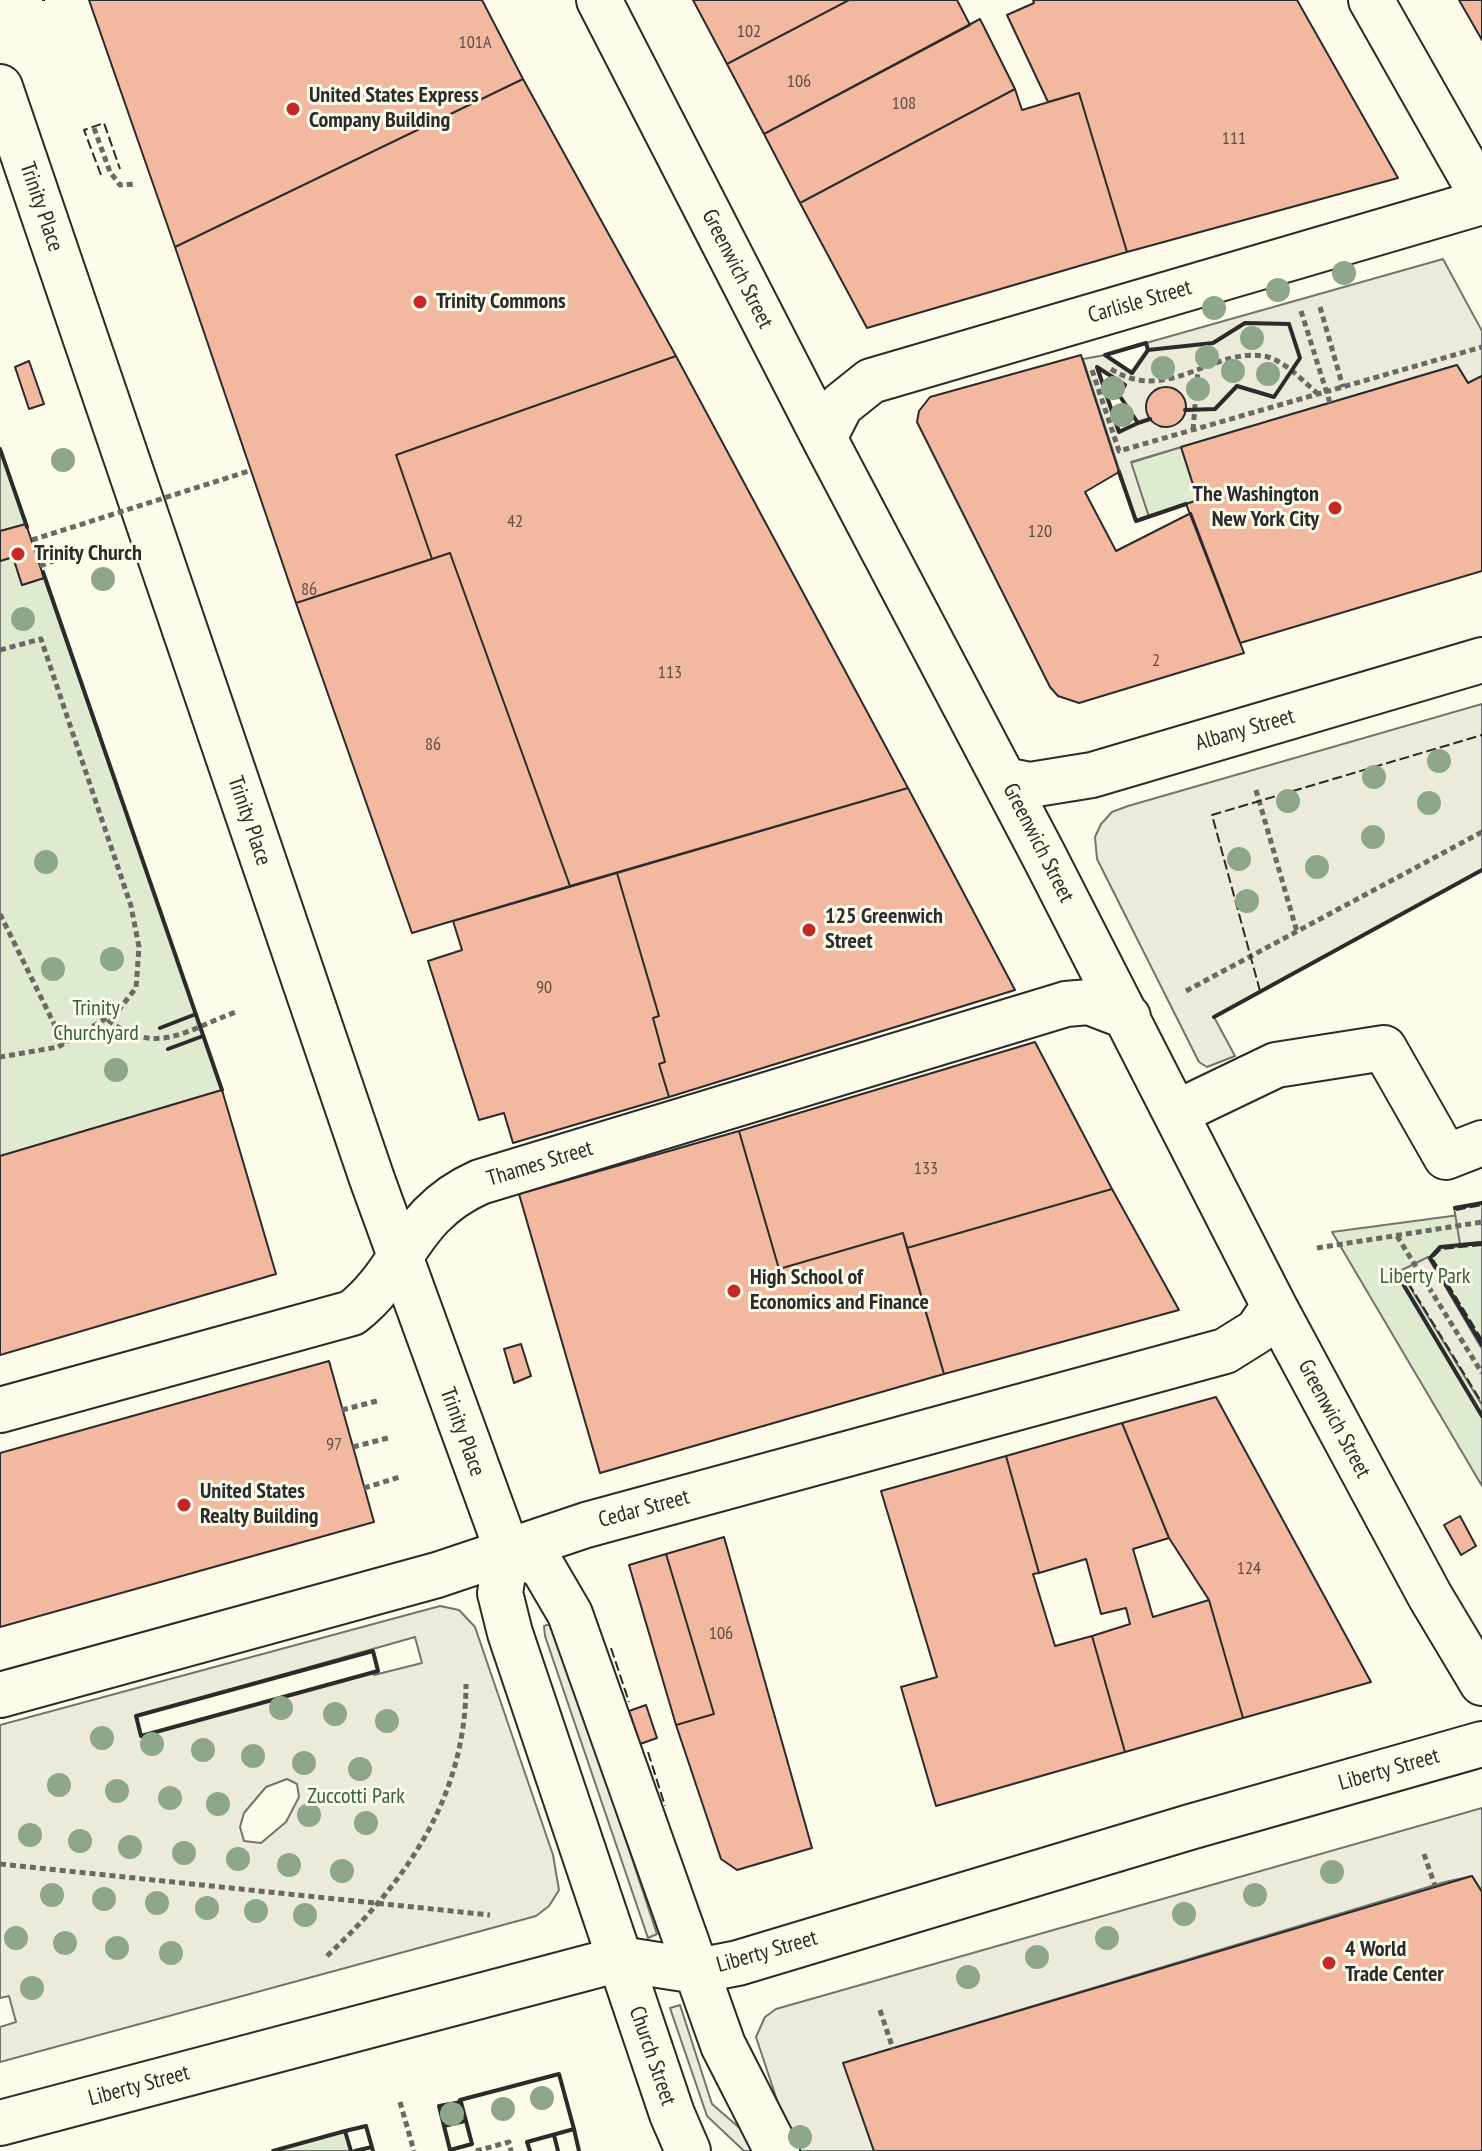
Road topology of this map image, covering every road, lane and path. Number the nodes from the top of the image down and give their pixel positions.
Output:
1 (599, 0) edge
2 (1371, 0) edge
3 (0, 87) edge
4 (94, 128) dead end
5 (135, 184) dead end
6 (1482, 196) edge
7 (1482, 202) edge
8 (1316, 295) dead end
9 (1297, 300) dead end
10 (1482, 347) edge
11 (1089, 358) dead end
12 (1198, 370) junction
13 (1129, 380) dead end
14 (1343, 387) junction
15 (1327, 392) junction
16 (1319, 394) junction
17 (1330, 403) dead end
18 (1193, 430) junction
19 (824, 438) junction
20 (252, 470) dead end
21 (32, 540) dead end
22 (75, 553) dead end
23 (40, 566) dead end
24 (0, 650) edge
25 (1482, 660) edge
26 (1005, 780) junction
27 (1256, 790) dead end
28 (1482, 832) edge
29 (0, 914) edge
30 (1297, 932) junction
31 (1186, 991) dead end
32 (236, 1012) dead end
33 (1128, 1017) junction
34 (108, 1020) junction
35 (64, 1044) junction
36 (0, 1057) edge
37 (1176, 1113) junction
38 (1482, 1143) edge
39 (1482, 1222) edge
40 (1397, 1236) junction
41 (1317, 1248) dead end
42 (399, 1256) junction
43 (1274, 1306) junction
44 (1482, 1373) edge
45 (377, 1401) dead end
46 (0, 1410) edge
47 (342, 1410) dead end
48 (388, 1438) dead end
49 (353, 1447) dead end
50 (400, 1477) dead end
51 (364, 1488) dead end
52 (507, 1550) junction
53 (1482, 1683) edge
54 (466, 1689) dead end
55 (0, 1695) edge
56 (1482, 1744) edge
57 (1424, 1854) dead end
58 (0, 1864) edge
59 (1435, 1886) dead end
60 (380, 1904) junction
61 (490, 1915) dead end
62 (327, 1956) dead end
63 (620, 1959) junction
64 (697, 1971) junction
65 (880, 2010) dead end
66 (893, 2049) dead end
67 (400, 2102) dead end
68 (0, 2123) edge
69 (414, 2151) edge
70 (476, 2151) edge
71 (511, 2151) edge
72 (688, 2151) edge
73 (777, 2151) edge

1 - 19 street, Greenwich Street
2 - 6 street
3 - 42 street, Trinity Place
4 - 5 path
7 - 19 street, Carlisle Street
8 - 14 path
9 - 15 path
10 - 14 path
11 - 18 path
12 - 13 path
12 - 16 path
12 - 18 path
14 - 15 path
15 - 16 path
15 - 17 path
16 - 18 path
19 - 26 street, Greenwich Street
20 - 21 path, bridge
22 - 23 path
24 - 34 path
25 - 26 street, Albany Street
26 - 33 street, Greenwich Street
27 - 30 path
28 - 30 path
29 - 35 path
30 - 31 path
32 - 34 path
33 - 37 street, Greenwich Street
33 - 42 street, Thames Street
34 - 35 path
35 - 36 path
37 - 38 street
37 - 43 street, Greenwich Street
39 - 40 path
40 - 41 path
40 - 44 path
42 - 46 street, Thames Street
42 - 52 street, Trinity Place
43 - 52 street, Cedar Street
43 - 53 street, Greenwich Street
45 - 47 path
48 - 49 path
50 - 51 path
52 - 55 street, Cedar Street
52 - 63 street, Trinity Place
52 - 64 street
54 - 60 path
56 - 64 street, Liberty Street
57 - 59 path
58 - 60 path
60 - 61 path
60 - 62 path
63 - 64 street, Liberty Street
63 - 68 street, Liberty Street
63 - 72 street, Church Street
64 - 73 street
65 - 66 path
67 - 69 path
70 - 71 path

